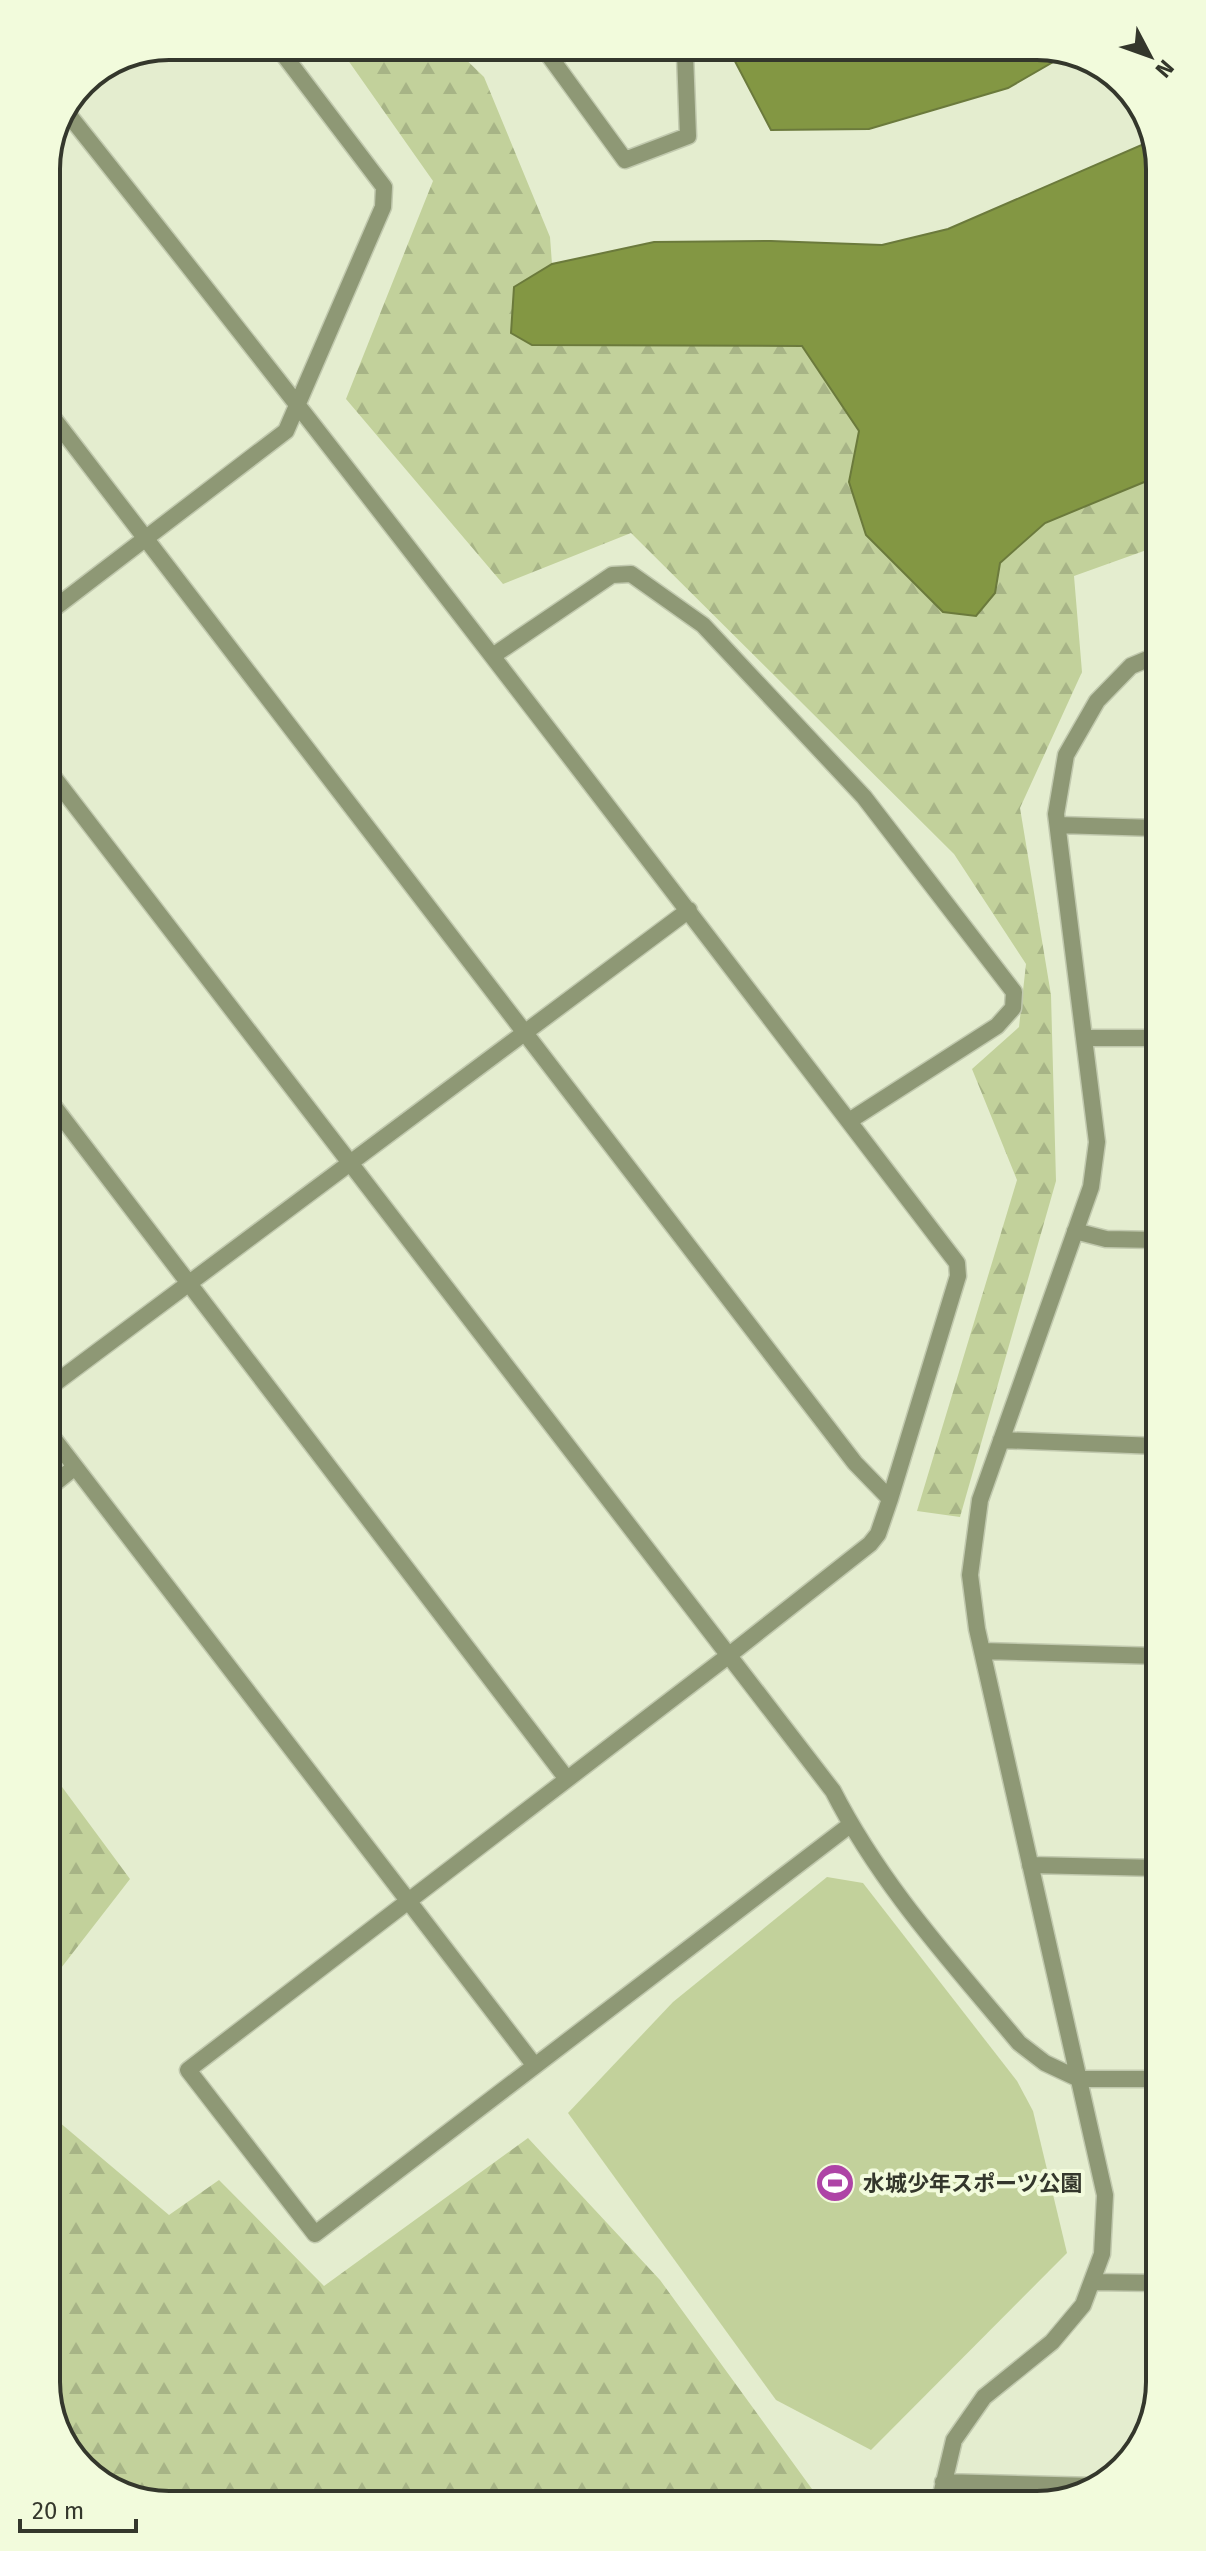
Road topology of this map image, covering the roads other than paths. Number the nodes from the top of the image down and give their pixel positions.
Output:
1 (288, 60) edge
2 (552, 60) edge
3 (685, 60) edge
4 (72, 119) edge
5 (298, 403) junction
6 (60, 427) edge
7 (146, 539) junction
8 (60, 604) edge
9 (494, 655) junction
10 (1146, 660) edge
11 (60, 786) edge
12 (1058, 825) junction
13 (1146, 828) edge
14 (689, 910) junction
15 (525, 1033) junction
16 (1084, 1038) junction
17 (1146, 1038) edge
18 (60, 1114) edge
19 (849, 1121) junction
20 (350, 1163) junction
21 (1075, 1231) junction
22 (1146, 1240) edge
23 (189, 1283) junction
24 (60, 1380) edge
25 (1001, 1440) junction
26 (1146, 1446) edge
27 (60, 1447) edge
28 (75, 1467) junction
29 (60, 1479) edge
30 (890, 1499) junction
31 (982, 1651) junction
32 (728, 1656) junction
33 (1146, 1656) edge
34 (567, 1779) junction
35 (850, 1825) junction
36 (1030, 1865) junction
37 (1146, 1868) edge
38 (409, 1901) junction
39 (535, 2066) junction
40 (1079, 2079) junction
41 (1146, 2079) edge
42 (1092, 2282) junction
43 (1146, 2283) edge
44 (943, 2482) junction
45 (1071, 2485) edge
46 (941, 2491) edge

1 - 5 street
2 - 3 street
4 - 5 street
5 - 7 street
5 - 9 street
6 - 7 street
7 - 8 street
7 - 15 street
9 - 14 street
9 - 19 street
10 - 12 street
11 - 20 street
12 - 13 street
12 - 16 street
14 - 15 street
14 - 19 street
15 - 20 street
15 - 30 street
16 - 17 street
16 - 21 street
18 - 23 street
19 - 30 street
20 - 23 street
20 - 32 street
21 - 22 street
21 - 25 street
23 - 24 street
23 - 34 street
25 - 26 street
25 - 31 street
27 - 28 street
28 - 29 street
28 - 38 street
30 - 32 street
31 - 33 street
31 - 36 street
32 - 34 street
32 - 35 street
34 - 38 street
35 - 39 street
35 - 40 street
36 - 37 street
36 - 40 street
38 - 39 street
38 - 39 street
40 - 41 street
40 - 42 street
42 - 43 street
42 - 44 street
44 - 45 street
44 - 46 street

